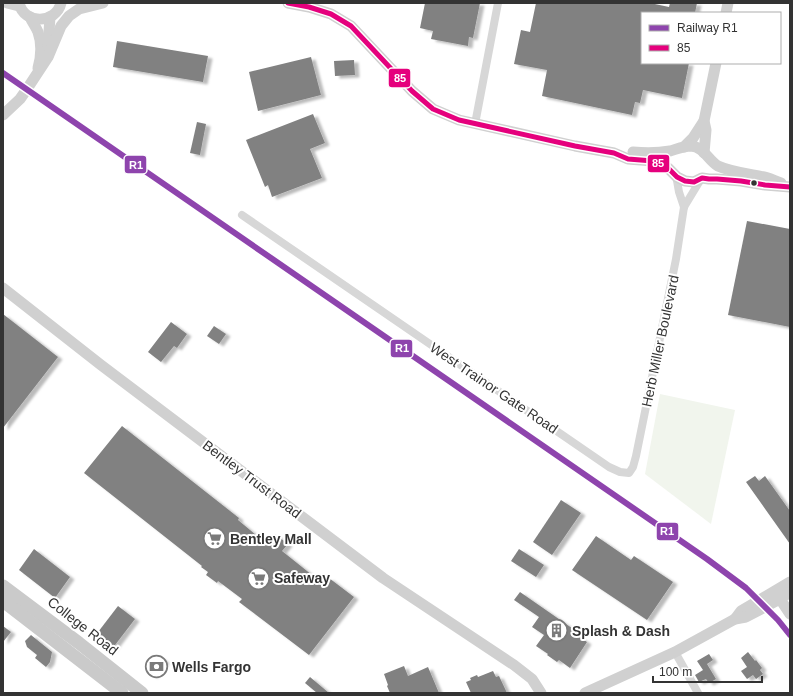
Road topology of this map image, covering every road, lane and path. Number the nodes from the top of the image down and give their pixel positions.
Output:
1 (7, 3) edge
2 (104, 3) edge
3 (288, 3) edge
4 (498, 3) edge
5 (63, 4) edge
6 (19, 5) edge
7 (30, 17) junction
8 (50, 18) junction
9 (48, 57) junction
10 (716, 64) edge
11 (36, 75) junction
12 (3, 115) edge
13 (704, 121) junction
14 (475, 124) junction
15 (683, 147) junction
16 (614, 153) junction
17 (705, 153) junction
18 (675, 174) junction
19 (701, 178) junction
20 (790, 187) edge
21 (684, 207) junction
22 (242, 215) dead end
23 (3, 288) edge
24 (629, 473) joint
25 (790, 582) edge
26 (3, 586) edge
27 (790, 587) edge
28 (790, 592) edge
29 (780, 599) junction
30 (3, 601) edge
31 (790, 614) edge
32 (736, 619) junction
33 (674, 652) junction
34 (122, 693) edge
35 (142, 693) edge
36 (541, 693) edge
37 (585, 693) edge
38 (698, 693) edge

1 - 6 street
2 - 9 street
3 - 14 street
4 - 14 street
5 - 8 street
6 - 7 street
7 - 8 street
7 - 11 street
8 - 9 street
9 - 11 street
10 - 13 street, Herb Miller Boulevard
11 - 12 street
13 - 15 street, Herb Miller Boulevard
13 - 17 street, Herb Miller Boulevard
14 - 16 street
15 - 16 street
15 - 17 street
15 - 18 street, Herb Miller Boulevard
16 - 18 street
17 - 19 street, Herb Miller Boulevard
17 - 20 street
18 - 19 street
18 - 21 street, Herb Miller Boulevard
19 - 20 street
19 - 21 street, Herb Miller Boulevard
21 - 24 street, Herb Miller Boulevard
22 - 24 street, West Trainor Gate Road
23 - 36 street, Bentley Trust Road
25 - 32 street
26 - 35 main road, College Road
27 - 29 street
28 - 29 street
29 - 31 street
29 - 32 street
30 - 34 main road, College Road
32 - 33 street
33 - 37 street
33 - 38 street

